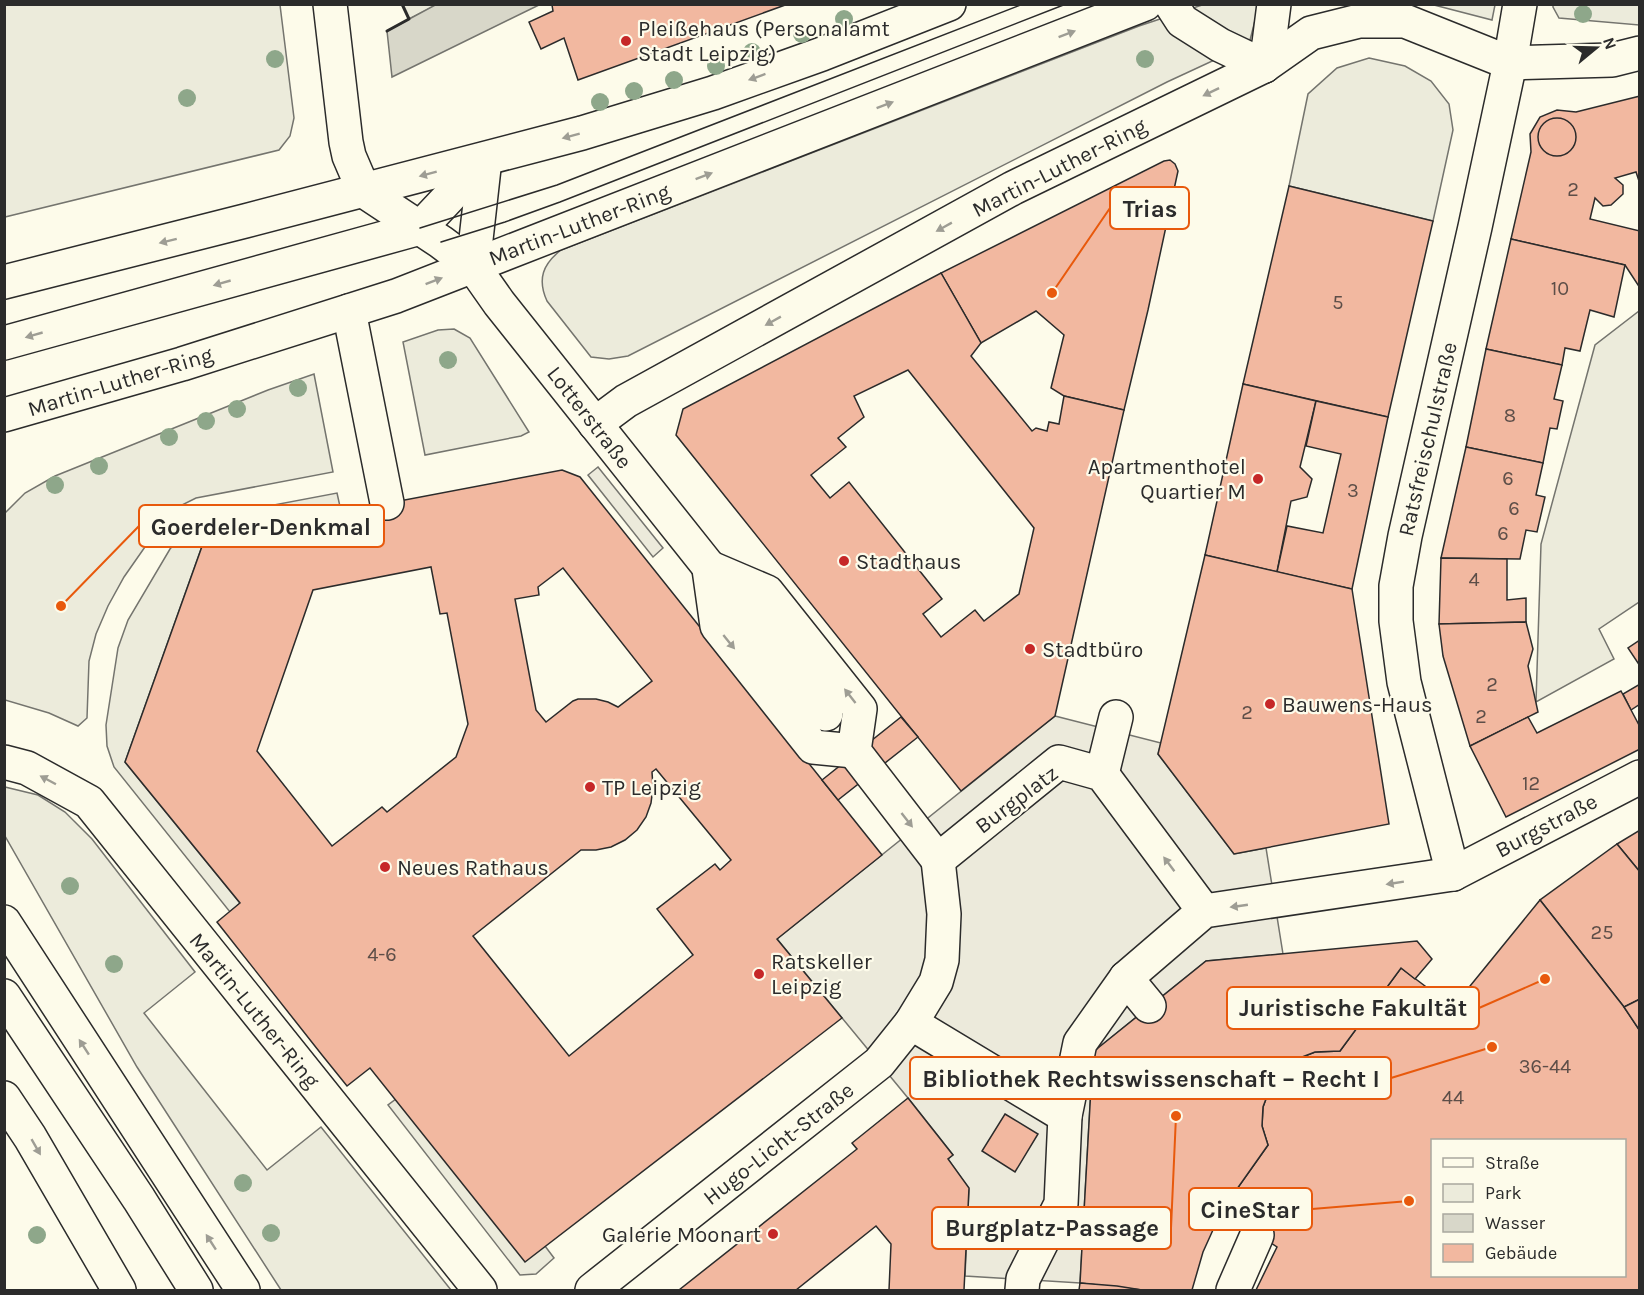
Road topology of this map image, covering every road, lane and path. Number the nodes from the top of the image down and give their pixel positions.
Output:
1 (330, 4) edge
2 (949, 4) edge
3 (1144, 4) edge
4 (1172, 4) edge
5 (1274, 4) edge
6 (1521, 4) edge
7 (1640, 53) edge
8 (1510, 63) junction
9 (1264, 66) junction
10 (485, 159) junction
11 (364, 191) junction
12 (430, 235) junction
13 (473, 266) junction
14 (4, 282) edge
15 (349, 311) junction
16 (4, 343) edge
17 (4, 365) edge
18 (4, 416) edge
19 (595, 424) junction
20 (387, 503) dead end
21 (709, 567) junction
22 (826, 714) dead end
23 (1116, 717) dead end
24 (854, 751) junction
25 (4, 762) edge
26 (1102, 774) junction
27 (1640, 777) edge
28 (938, 860) junction
29 (1453, 874) junction
30 (1204, 911) junction
31 (4, 922) edge
32 (1126, 978) junction
33 (4, 996) edge
34 (1149, 1006) dead end
35 (911, 1023) junction
36 (4, 1028) edge
37 (4, 1098) edge
38 (1065, 1116) junction
39 (1257, 1235) dead end
40 (1022, 1285) edge
41 (119, 1290) edge
42 (174, 1290) edge
43 (196, 1290) edge
44 (243, 1290) edge
45 (480, 1290) edge
46 (592, 1290) edge
47 (1233, 1290) edge

1 - 11 street
2 -> 10 street
13 -> 3 street, Martin-Luther-Ring
4 - 9 street
5 - 9 street
6 - 8 street, Ratsfreischulstraße
7 - 8 street
8 - 9 street, Martin-Luther-Ring
8 - 29 street, Ratsfreischulstraße
9 -> 19 street, Martin-Luther-Ring
10 -> 11 street
10 - 12 street
10 - 13 street
11 - 12 street, Lotterstraße
11 -> 14 street
12 - 13 street, Lotterstraße
12 -> 16 street
12 - 17 street
15 -> 13 street, Martin-Luther-Ring
13 - 19 street, Lotterstraße
15 - 18 street, Martin-Luther-Ring
15 - 20 street
19 - 21 street, Lotterstraße
21 - 22 street
24 -> 21 street, Lotterstraße
21 -> 24 street
23 - 26 street
24 -> 28 street
45 -> 25 street, Martin-Luther-Ring
26 - 28 street, Burgplatz
30 -> 26 street
27 - 29 street, Burgstraße
28 - 35 street
29 -> 30 street
30 - 32 street
44 -> 31 street
32 - 34 street
32 - 38 street
33 - 43 street
35 - 38 street
35 - 46 street, Hugo-Licht-Straße
36 - 42 street
37 -> 41 street
38 - 40 street
39 - 47 street

